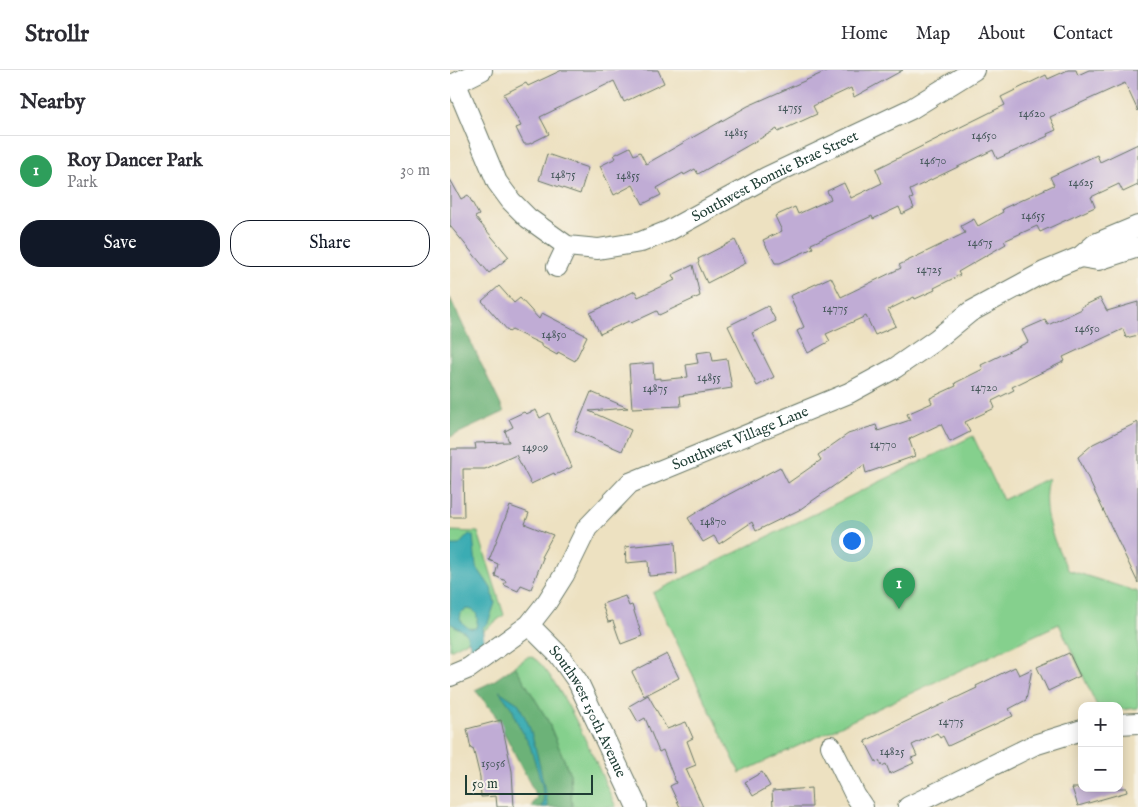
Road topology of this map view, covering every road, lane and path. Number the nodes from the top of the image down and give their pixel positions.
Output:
1 (482, 70) edge
2 (974, 70) edge
3 (453, 85) edge
4 (1138, 226) edge
5 (567, 246) junction
6 (1138, 247) edge
7 (1080, 257) junction
8 (557, 268) dead end
9 (529, 625) junction
10 (450, 676) edge
11 (1138, 723) edge
12 (1123, 724) edge
13 (1078, 731) edge
14 (831, 746) dead end
15 (637, 807) edge
16 (863, 807) edge
17 (908, 807) edge

1 - 3 street
2 - 5 street, Southwest Bonnie Brae Street
3 - 5 street
4 - 7 street, Southwest Village Lane
5 - 8 street
6 - 7 street, Southwest Village Lane
7 - 9 street, Southwest Village Lane
9 - 10 street, Southwest Village Lane
9 - 15 street, Southwest 150th Avenue
11 - 12 street
13 - 17 street
14 - 16 street

